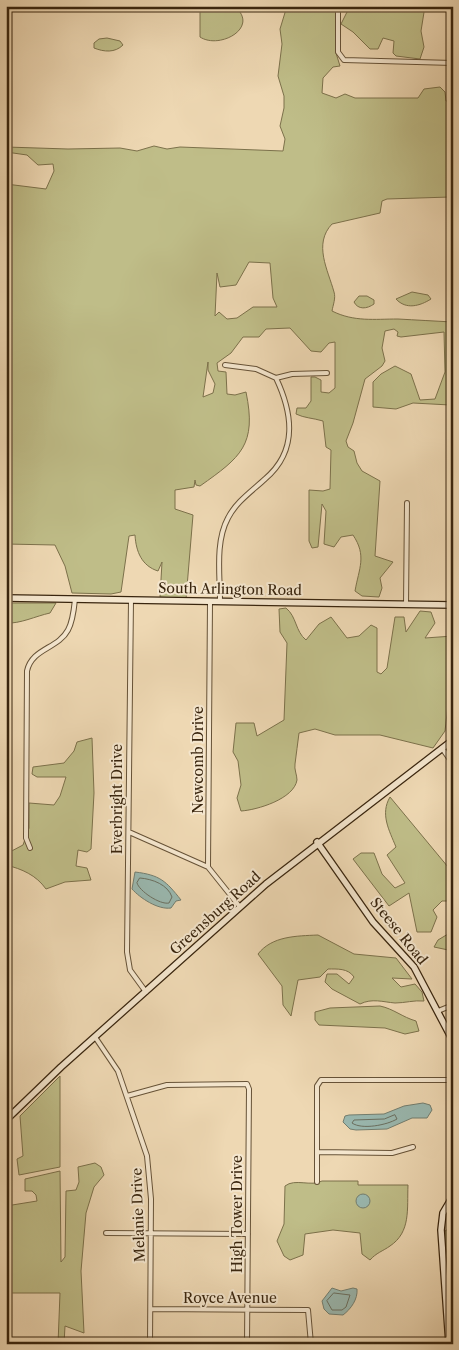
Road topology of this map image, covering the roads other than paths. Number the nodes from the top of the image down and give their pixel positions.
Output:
1 (338, 6) edge
2 (453, 62) edge
3 (225, 366) dead end
4 (327, 373) dead end
5 (276, 378) junction
6 (407, 503) dead end
7 (6, 598) edge
8 (75, 599) junction
9 (130, 600) junction
10 (210, 602) junction
11 (220, 602) junction
12 (406, 605) junction
13 (453, 606) edge
14 (453, 740) edge
15 (442, 748) junction
16 (453, 764) edge
17 (128, 832) junction
18 (317, 842) junction
19 (30, 848) dead end
20 (208, 867) junction
21 (240, 907) junction
22 (146, 992) junction
23 (453, 1005) edge
24 (438, 1011) junction
25 (95, 1037) junction
26 (453, 1041) edge
27 (453, 1080) edge
28 (127, 1096) junction
29 (6, 1120) edge
30 (413, 1148) dead end
31 (317, 1152) junction
32 (317, 1182) dead end
33 (453, 1196) edge
34 (106, 1233) dead end
35 (151, 1234) junction
36 (248, 1234) junction
37 (151, 1309) junction
38 (247, 1310) junction
39 (150, 1344) edge
40 (247, 1344) edge
41 (311, 1344) edge
42 (449, 1344) edge

1 - 2 street
3 - 5 street
4 - 5 street
5 - 11 street
6 - 12 street
7 - 8 street, South Arlington Road
8 - 9 street, South Arlington Road
8 - 19 street
9 - 10 street, South Arlington Road
9 - 17 street, Everbright Drive
10 - 11 street, South Arlington Road
10 - 20 street, Newcomb Drive
11 - 12 street, South Arlington Road
12 - 13 street, South Arlington Road
14 - 15 street, Greensburg Road
15 - 16 street
15 - 18 street, Greensburg Road
17 - 20 street
17 - 22 street, Everbright Drive
18 - 21 street, Greensburg Road
18 - 24 street, Steese Road
20 - 21 street
21 - 22 street, Greensburg Road
22 - 25 street, Greensburg Road
23 - 24 street
24 - 26 street, Steese Road
25 - 28 street, Melanie Drive
25 - 29 street, Greensburg Road
27 - 31 street
28 - 35 street, Melanie Drive
28 - 36 street, High Tower Drive
30 - 31 street
31 - 32 street
33 - 42 street
34 - 35 street
35 - 36 street
35 - 37 street, Melanie Drive
36 - 38 street, High Tower Drive
37 - 38 street, Royce Avenue
37 - 39 street, Melanie Drive
38 - 40 street, High Tower Drive
38 - 41 street, Royce Avenue

